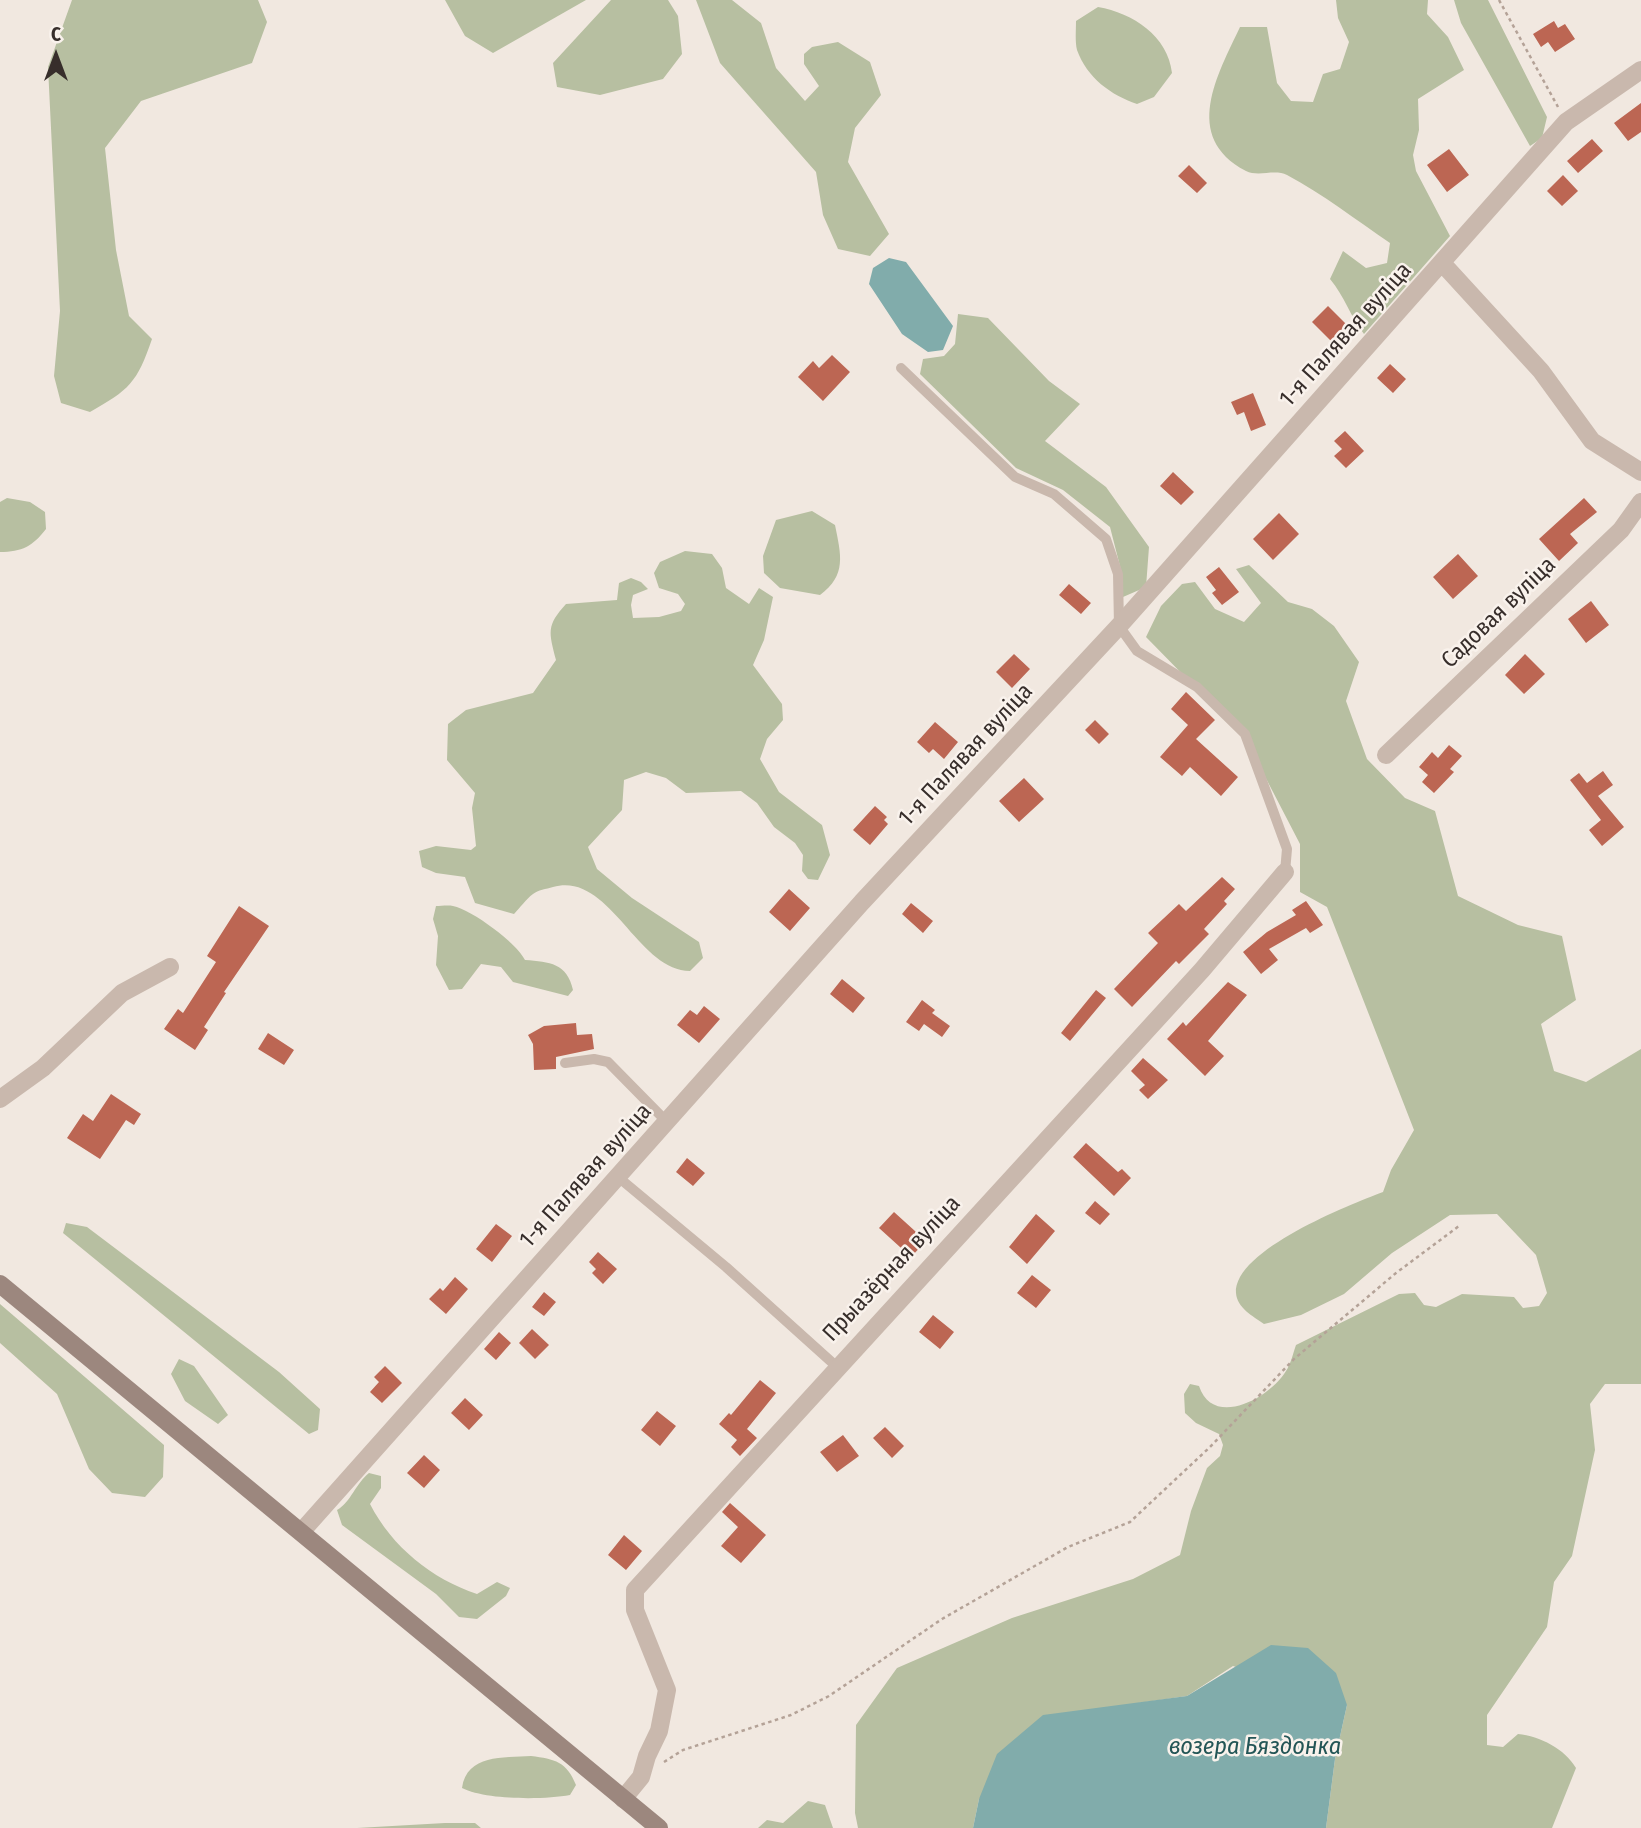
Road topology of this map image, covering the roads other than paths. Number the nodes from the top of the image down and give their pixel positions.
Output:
1 (1641, 70) edge
2 (1443, 264) junction
3 (901, 368) dead end
4 (1641, 471) edge
5 (1641, 502) edge
6 (1119, 626) junction
7 (1386, 755) dead end
8 (1285, 872) joint
9 (170, 967) dead end
10 (565, 1063) dead end
11 (0, 1099) edge
12 (667, 1122) junction
13 (618, 1177) junction
14 (0, 1283) edge
15 (836, 1366) junction
16 (302, 1531) junction
17 (623, 1798) junction
18 (659, 1828) edge

1 - 2 street, 1-я Палявая вуліца
2 - 4 street
2 - 6 street, 1-я Палявая вуліца
3 - 6 lane
5 - 7 street, Садовая вуліца
6 - 8 lane
6 - 12 street, 1-я Палявая вуліца
8 - 15 street, Прыазёрная вуліца
9 - 11 street
10 - 12 lane
12 - 13 street, 1-я Палявая вуліца
13 - 15 lane
13 - 16 street, 1-я Палявая вуліца
14 - 16 main road
15 - 17 street, Прыазёрная вуліца
16 - 17 main road
17 - 18 main road

